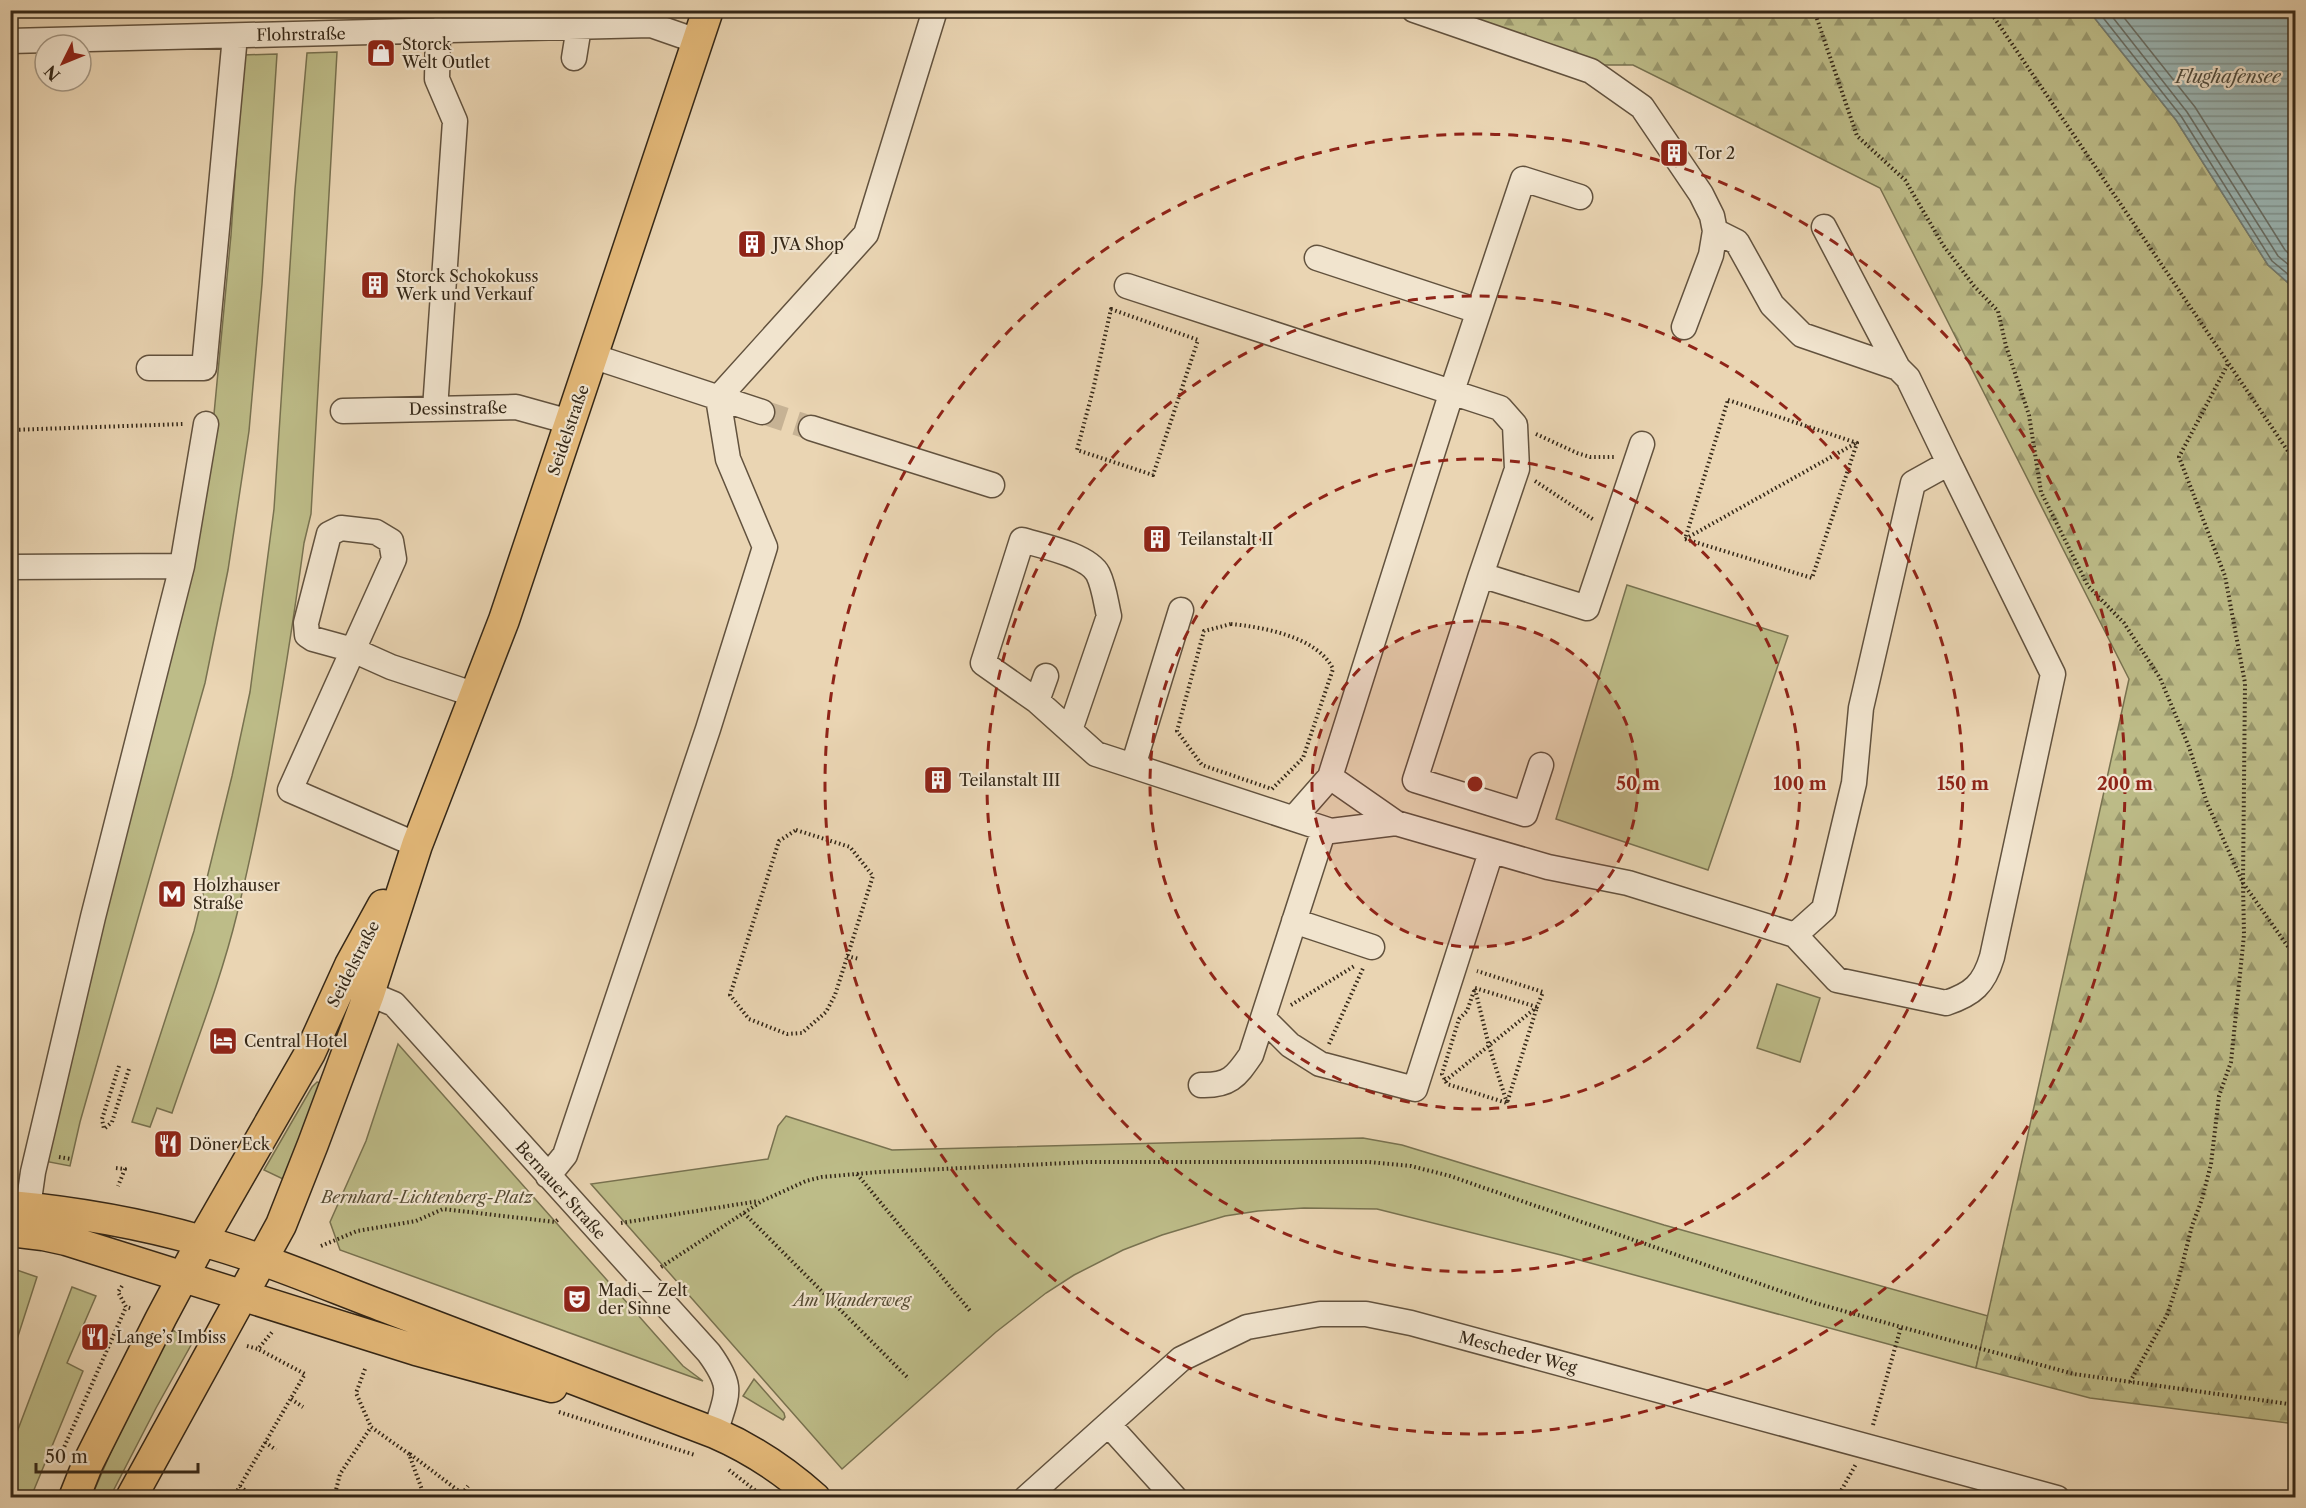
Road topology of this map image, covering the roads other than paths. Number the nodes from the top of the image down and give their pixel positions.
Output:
1 (708, 10) edge
2 (935, 10) edge
3 (1414, 10) edge
4 (579, 27) junction
5 (438, 30) junction
6 (235, 36) junction
7 (10, 41) edge
8 (697, 41) junction
9 (574, 58) dead end
10 (1580, 197) dead end
11 (1824, 227) dead end
12 (1715, 231) junction
13 (1317, 258) dead end
14 (1127, 286) dead end
15 (1478, 311) junction
16 (1684, 327) dead end
17 (592, 356) junction
18 (1898, 368) junction
19 (149, 369) dead end
20 (1452, 391) junction
21 (718, 398) junction
22 (435, 409) junction
23 (343, 411) dead end
24 (762, 412) tunnel mouth
25 (570, 422) junction
26 (206, 424) dead end
27 (811, 428) tunnel mouth
28 (1640, 449) road end
29 (1949, 463) junction
30 (992, 485) dead end
31 (182, 566) junction
32 (10, 567) edge
33 (1480, 575) junction
34 (1181, 610) dead end
35 (353, 650) junction
36 (1046, 676) dead end
37 (476, 695) junction
38 (1037, 701) junction
39 (1070, 730) junction
40 (1541, 765) dead end
41 (1132, 766) junction
42 (1330, 777) junction
43 (1294, 818) junction
44 (1396, 823) junction
45 (1324, 829) junction
46 (417, 845) junction
47 (1491, 852) junction
48 (1294, 921) junction
49 (1796, 935) junction
50 (1372, 947) dead end
51 (356, 988) junction
52 (1263, 1018) junction
53 (1201, 1085) dead end
54 (548, 1176) junction
55 (19, 1207) edge
56 (10, 1232) edge
57 (202, 1241) junction
58 (261, 1260) junction
59 (183, 1278) junction
60 (242, 1295) junction
61 (1109, 1425) junction
62 (705, 1439) junction
63 (74, 1497) edge
64 (131, 1497) edge
65 (815, 1497) edge
66 (1026, 1497) edge
67 (1174, 1497) edge
68 (2057, 1497) edge

1 - 8 main road, Seidelstraße
2 - 21 street
3 - 12 street
4 - 5 street, Flohrstraße
4 - 8 street, Flohrstraße
4 - 9 street
5 - 6 street, Flohrstraße
5 - 22 street
6 - 7 street, Flohrstraße
6 - 19 street
8 - 17 main road, Seidelstraße
10 - 15 street
11 - 18 street
12 - 16 street
12 - 18 street
13 - 15 street
14 - 20 street
15 - 20 street
17 - 21 street
17 - 25 main road, Seidelstraße
18 - 29 street
20 - 33 street
20 - 42 street
21 - 24 street
21 - 54 street
22 - 23 street, Dessinstraße
22 - 25 street, Dessinstraße
25 - 37 main road, Seidelstraße
26 - 31 street
27 - 30 street
28 - 33 street
29 - 49 street
29 - 49 street
31 - 32 street
31 - 55 street
33 - 40 street
34 - 41 street
35 - 35 street
35 - 37 street
35 - 46 street
36 - 38 street
37 - 46 main road, Seidelstraße
38 - 39 street
38 - 39 street
39 - 41 street
41 - 43 street
42 - 43 street
42 - 44 street
43 - 45 street
44 - 45 street
44 - 47 street
45 - 48 street
46 - 51 main road, Seidelstraße
47 - 49 street
47 - 52 street
48 - 50 street
48 - 52 street
51 - 54 street, Bernauer Straße
51 - 57 main road, Seidelstraße
51 - 58 main road, Seidelstraße
52 - 53 street
54 - 62 street, Bernauer Straße
55 - 57 main road
56 - 59 main road
57 - 58 main road
57 - 59 main road, Seidelstraße
58 - 60 main road, Seidelstraße
58 - 62 main road
59 - 60 main road
59 - 63 main road, Seidelstraße
60 - 62 main road
60 - 64 main road, Seidelstraße
61 - 66 street, Mescheder Weg
61 - 67 street
61 - 68 street, Mescheder Weg
62 - 65 main road

